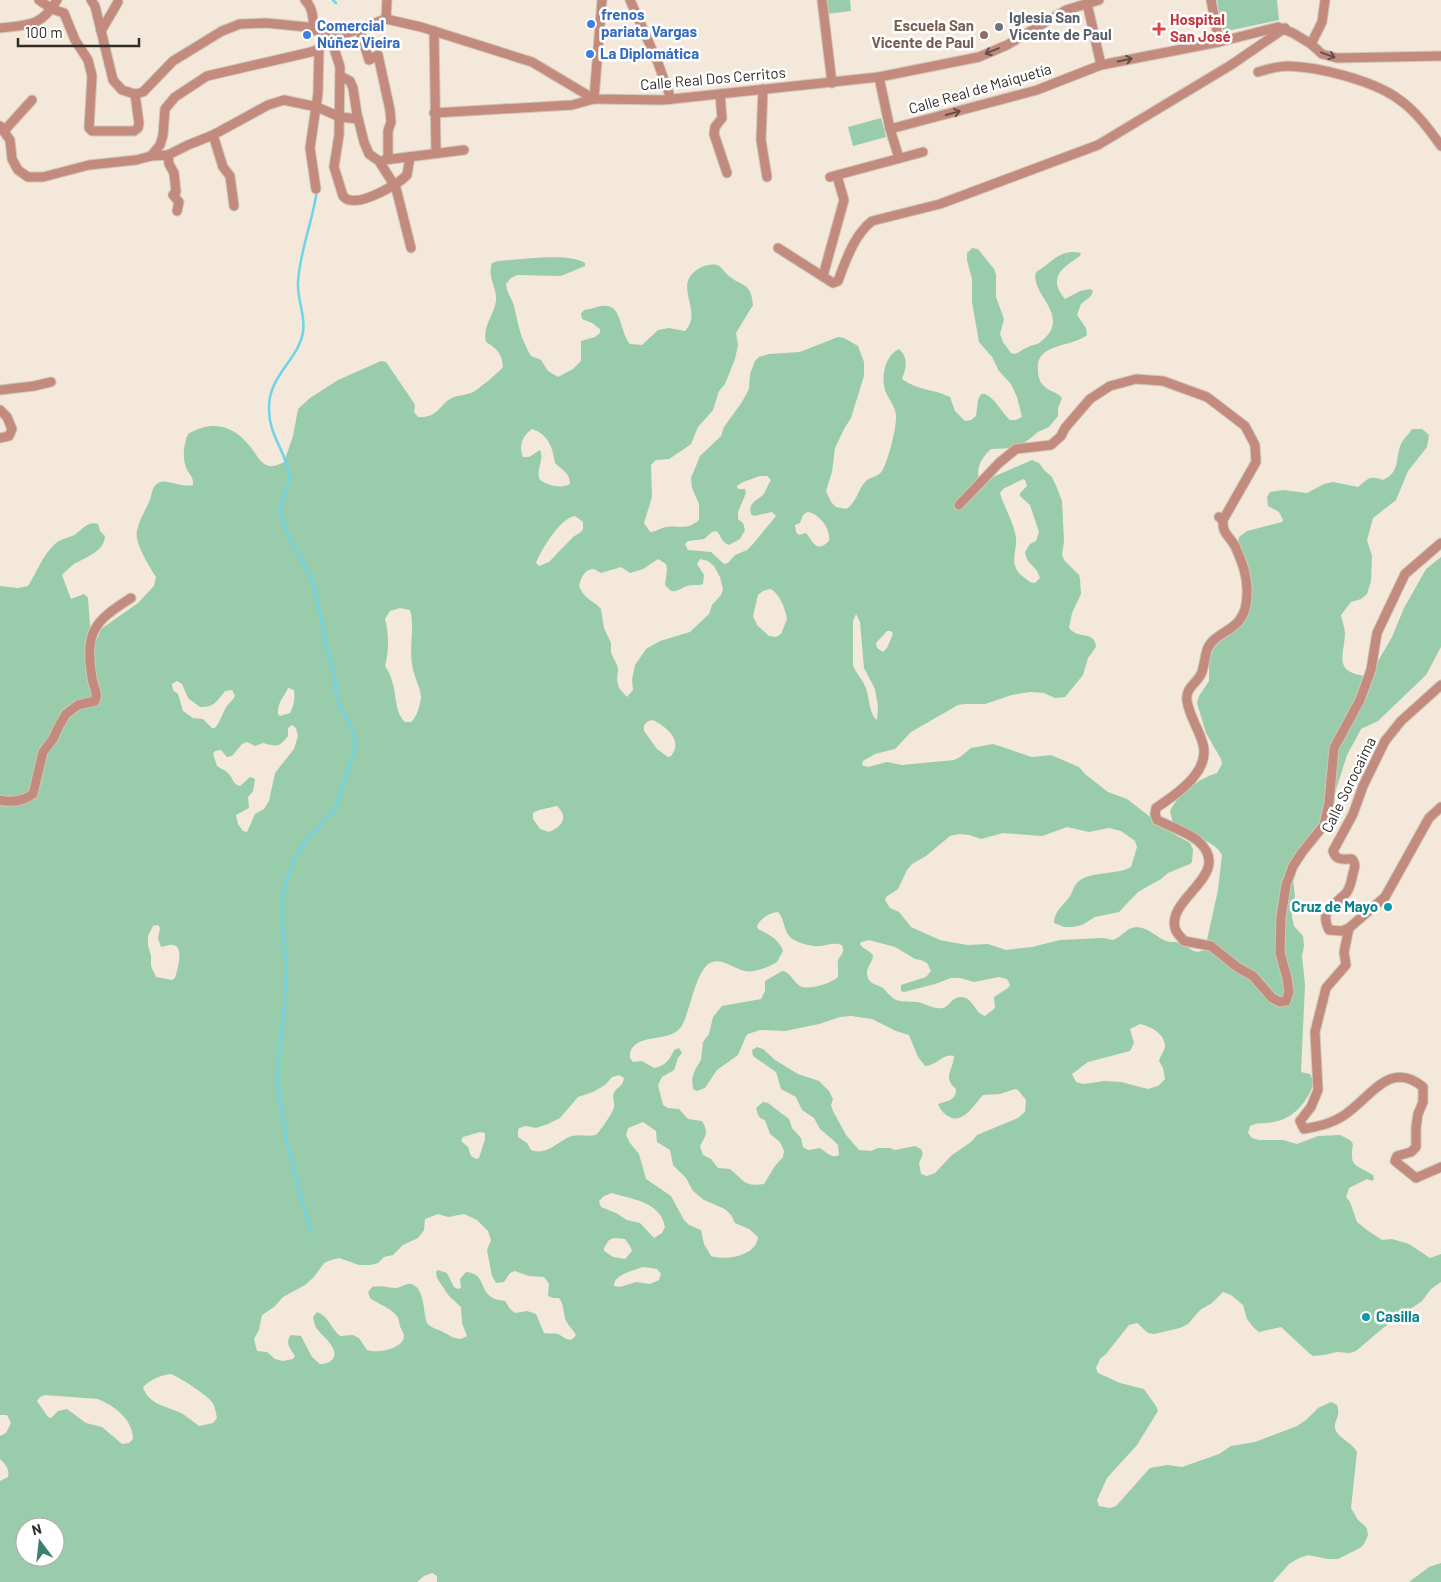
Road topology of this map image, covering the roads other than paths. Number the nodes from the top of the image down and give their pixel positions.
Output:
1 (39, 0) edge
2 (57, 0) edge
3 (305, 0) edge
4 (387, 0) edge
5 (602, 0) edge
6 (630, 0) edge
7 (822, 0) edge
8 (1099, 0) edge
9 (1212, 0) edge
10 (1325, 0) edge
11 (118, 1) edge
12 (93, 3) edge
13 (1087, 3) junction
14 (52, 9) junction
15 (386, 19) junction
16 (0, 28) edge
17 (359, 28) junction
18 (1285, 28) junction
19 (314, 30) junction
20 (101, 31) junction
21 (434, 31) junction
22 (331, 39) junction
23 (1219, 42) junction
24 (1311, 44) junction
25 (319, 49) junction
26 (1441, 56) edge
27 (1100, 65) junction
28 (1258, 72) dead end
29 (340, 76) junction
30 (879, 77) junction
31 (832, 83) junction
32 (763, 89) junction
33 (135, 94) junction
34 (720, 94) junction
35 (594, 99) junction
36 (671, 99) junction
37 (32, 100) dead end
38 (317, 107) junction
39 (434, 113) junction
40 (340, 117) junction
41 (358, 119) junction
42 (2, 128) edge
43 (890, 129) junction
44 (213, 135) junction
45 (1441, 146) edge
46 (464, 150) dead end
47 (923, 152) dead end
48 (436, 153) junction
49 (168, 155) junction
50 (151, 156) junction
51 (410, 157) junction
52 (900, 158) junction
53 (384, 160) junction
54 (727, 173) dead end
55 (767, 177) dead end
56 (395, 186) junction
57 (316, 189) dead end
58 (234, 206) dead end
59 (177, 211) dead end
60 (411, 248) dead end
61 (778, 248) dead end
62 (823, 276) junction
63 (50, 382) dead end
64 (0, 390) edge
65 (0, 410) edge
66 (0, 438) edge
67 (959, 505) dead end
68 (1441, 543) edge
69 (132, 598) dead end
70 (1441, 685) edge
71 (0, 800) edge
72 (1441, 807) edge
73 (1349, 928) junction
74 (1441, 1167) edge

1 - 14 street
2 - 14 street
3 - 19 street
4 - 15 street
5 - 35 street
6 - 36 street
7 - 31 street
8 - 13 street, Calle Real de Maiquetía
9 - 23 street
10 - 24 street
11 - 12 street
11 - 20 street
12 - 20 street
13 - 27 street
13 -> 30 street, Calle Real de Maiquetía
14 - 16 street
14 - 33 street
15 - 17 street
15 - 21 street
17 - 22 street
17 - 53 street
18 - 23 street, Calle Real de Maiquetía
18 - 24 street
18 - 62 street
19 - 22 street
19 - 33 street
20 - 33 street
21 - 35 street
21 - 39 street
22 - 25 street
22 - 29 street
27 -> 23 street, Calle Real de Maiquetía
24 -> 26 street
25 - 38 street
25 - 50 street
43 -> 27 street, Calle Real de Maiquetía
28 - 45 street
29 - 40 street
29 - 41 street
30 - 31 street, Calle Real Dos Cerritos
30 - 43 street, Calle Real de Maiquetía
31 - 32 street, Calle Real Dos Cerritos
32 - 34 street, Calle Real Dos Cerritos
32 - 55 street
34 - 36 street, Calle Real Dos Cerritos
34 - 54 street
35 - 36 street, Calle Real Dos Cerritos
35 - 39 street, Calle Real Dos Cerritos
37 - 42 street
38 - 40 street
38 - 44 street
38 - 57 street
39 - 48 street
40 - 41 street
40 - 56 street
41 - 53 street
42 - 50 street
43 - 52 street
44 - 49 street
44 - 58 street
46 - 48 street
47 - 52 street
48 - 51 street
49 - 50 street
49 - 59 street
51 - 53 street
51 - 56 street
52 - 62 street
53 - 56 street
56 - 60 street
61 - 62 street
63 - 64 street
65 - 66 street
67 - 68 street
69 - 71 street
70 - 73 street, Calle Sorocaima
72 - 73 street
73 - 74 street

